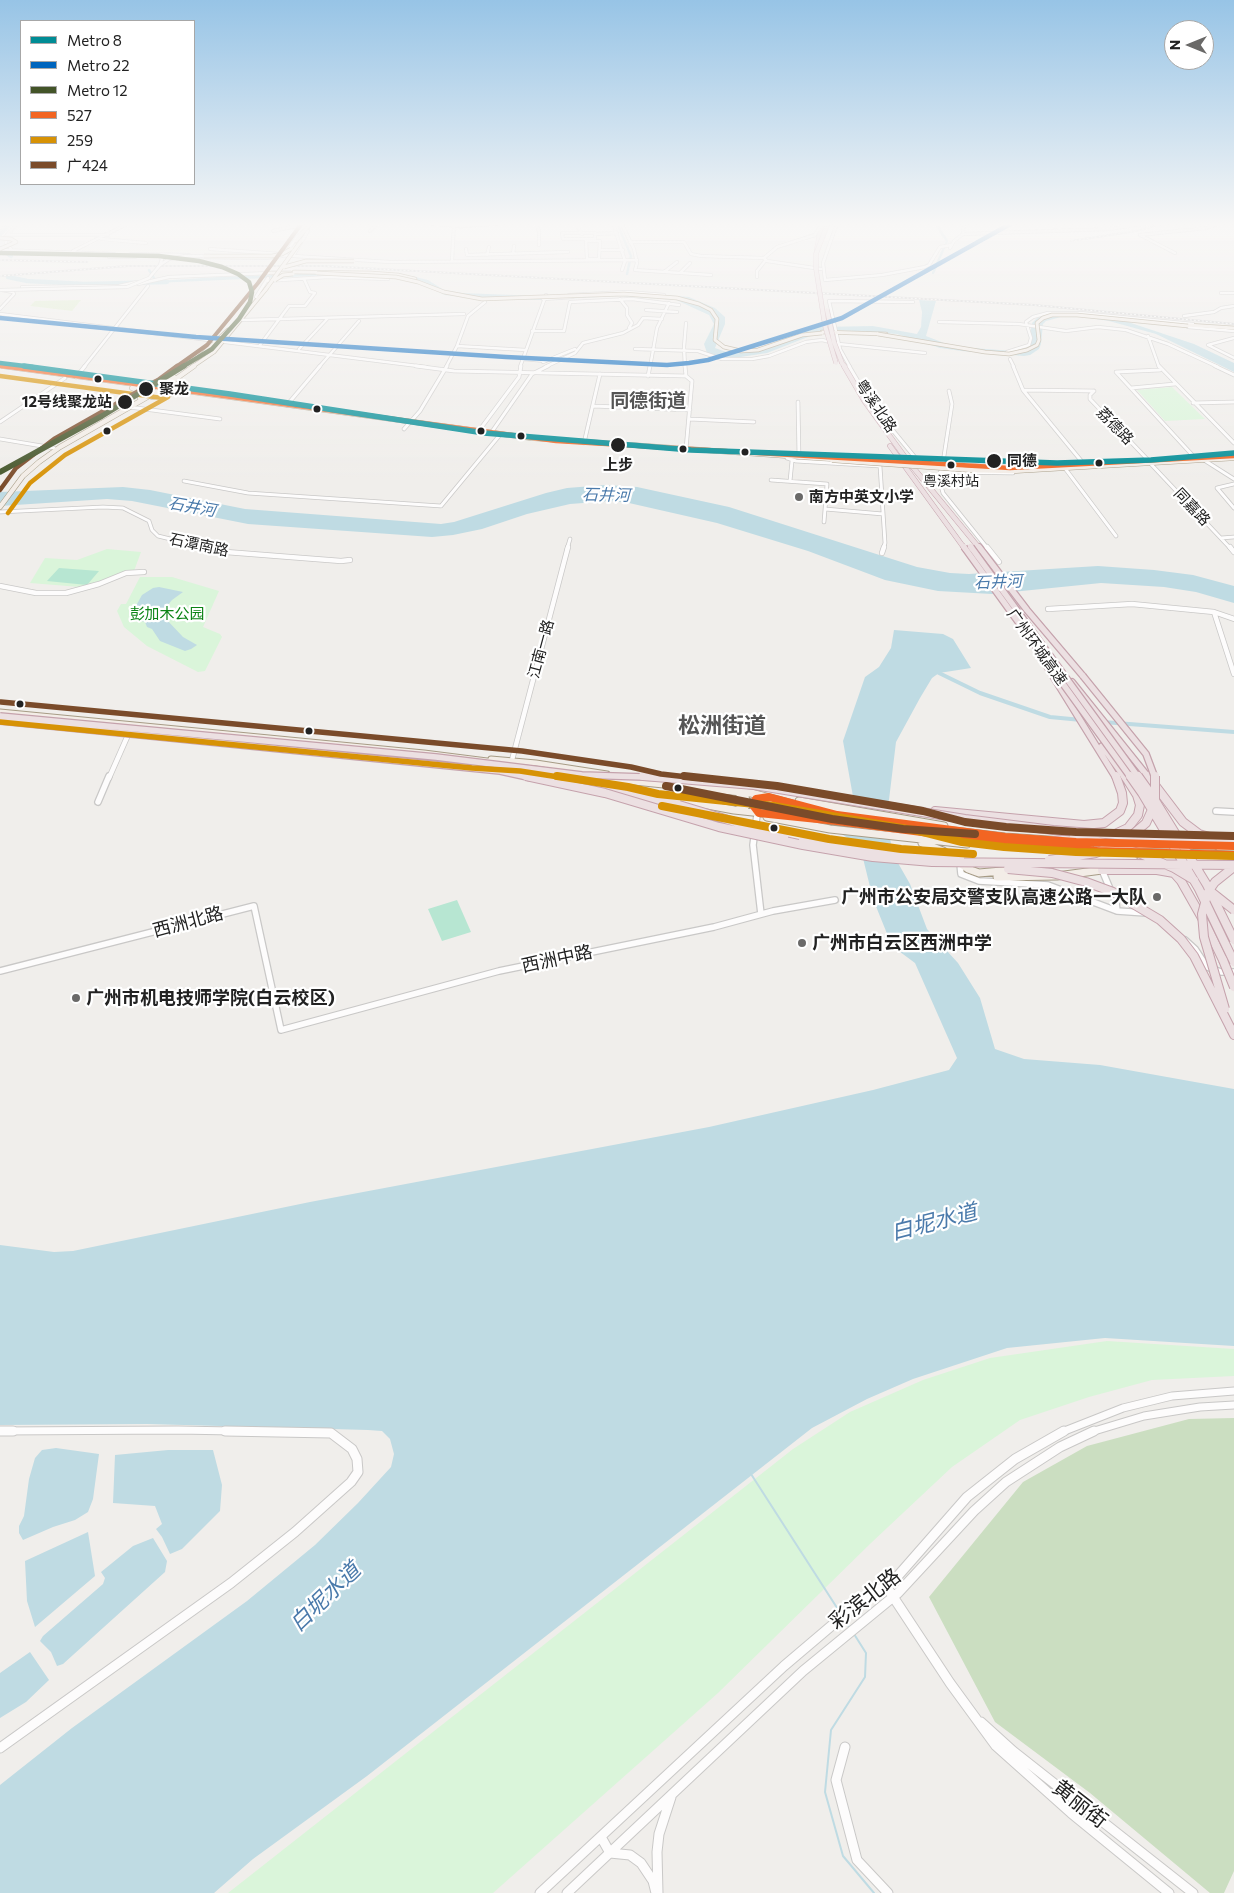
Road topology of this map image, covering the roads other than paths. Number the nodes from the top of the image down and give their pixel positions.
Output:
1 (129, 311) edge
2 (244, 311) edge
3 (248, 311) edge
4 (284, 311) edge
5 (474, 311) edge
6 (539, 311) edge
7 (568, 311) edge
8 (627, 311) edge
9 (666, 311) edge
10 (669, 311) edge
11 (712, 311) edge
12 (715, 311) edge
13 (823, 311) edge
14 (828, 311) edge
15 (832, 311) edge
16 (1215, 311) edge
17 (676, 312) dead end
18 (0, 314) edge
19 (464, 314) dead end
20 (1184, 316) dead end
21 (328, 318) junction
22 (278, 319) junction
23 (662, 319) junction
24 (242, 320) junction
25 (359, 321) dead end
26 (939, 322) dead end
27 (686, 323) dead end
28 (1026, 325) junction
29 (1187, 325) junction
30 (115, 329) junction
31 (1234, 330) edge
32 (532, 331) junction
33 (836, 332) junction
34 (1148, 336) junction
35 (1234, 338) edge
36 (218, 341) junction
37 (225, 341) junction
38 (838, 342) junction
39 (583, 343) junction
40 (260, 345) junction
41 (457, 346) junction
42 (635, 349) dead end
43 (299, 350) junction
44 (526, 350) junction
45 (652, 350) junction
46 (684, 350) junction
47 (1007, 352) junction
48 (926, 353) dead end
49 (331, 354) junction
50 (1234, 358) edge
51 (523, 359) junction
52 (1010, 359) dead end
53 (839, 363) junction
54 (0, 367) edge
55 (445, 369) junction
56 (1160, 370) junction
57 (520, 373) junction
58 (532, 374) junction
59 (600, 374) junction
60 (842, 375) dead end
61 (1234, 375) edge
62 (648, 376) junction
63 (686, 376) junction
64 (76, 377) junction
65 (177, 377) junction
66 (65, 378) junction
67 (1175, 384) junction
68 (134, 386) junction
69 (1131, 388) junction
70 (159, 389) junction
71 (1022, 390) junction
72 (949, 391) dead end
73 (183, 392) junction
74 (852, 392) dead end
75 (142, 399) junction
76 (798, 402) dead end
77 (1234, 402) edge
78 (1193, 403) junction
79 (286, 405) junction
80 (129, 406) junction
81 (592, 406) junction
82 (690, 410) junction
83 (689, 419) junction
84 (220, 420) dead end
85 (0, 422) edge
86 (754, 422) dead end
87 (410, 423) junction
88 (404, 429) dead end
89 (478, 432) junction
90 (491, 434) junction
91 (499, 436) junction
92 (0, 439) edge
93 (584, 443) junction
94 (1234, 443) edge
95 (54, 448) junction
96 (686, 449) junction
97 (799, 456) junction
98 (787, 458) junction
99 (1195, 458) junction
100 (1234, 458) edge
101 (792, 460) junction
102 (832, 460) junction
103 (1204, 460) junction
104 (1149, 461) junction
105 (943, 463) junction
106 (1083, 463) junction
107 (880, 466) junction
108 (1064, 467) junction
109 (1043, 468) junction
110 (940, 472) junction
111 (1234, 479) edge
112 (771, 480) dead end
113 (184, 481) dead end
114 (790, 482) junction
115 (1234, 484) edge
116 (11, 489) junction
117 (0, 500) edge
118 (0, 507) edge
119 (1234, 508) edge
120 (825, 509) junction
121 (0, 512) edge
122 (883, 514) junction
123 (824, 522) dead end
124 (1116, 536) dead end
125 (1234, 537) edge
126 (1221, 538) junction
127 (570, 539) dead end
128 (972, 545) junction
129 (1234, 552) edge
130 (882, 553) dead end
131 (350, 560) dead end
132 (1000, 562) dead end
133 (144, 572) dead end
134 (0, 586) edge
135 (1048, 609) dead end
136 (1214, 612) junction
137 (1234, 619) edge
138 (1027, 633) junction
139 (1064, 673) junction
140 (1234, 674) edge
141 (0, 712) edge
142 (0, 716) edge
143 (0, 723) edge
144 (128, 735) junction
145 (1092, 736) junction
146 (473, 758) junction
147 (512, 760) junction
148 (490, 761) junction
149 (483, 770) junction
150 (552, 771) junction
151 (547, 778) junction
152 (588, 783) junction
153 (659, 784) junction
154 (737, 792) junction
155 (751, 793) junction
156 (769, 797) junction
157 (98, 802) dead end
158 (640, 803) junction
159 (902, 808) junction
160 (734, 810) junction
161 (1216, 812) dead end
162 (1234, 812) edge
163 (758, 814) junction
164 (837, 818) junction
165 (996, 822) junction
166 (893, 823) junction
167 (784, 837) junction
168 (902, 839) junction
169 (1054, 841) junction
170 (1234, 845) edge
171 (1096, 851) junction
172 (1154, 853) junction
173 (1234, 855) edge
174 (932, 862) junction
175 (960, 864) junction
176 (1234, 866) edge
177 (1025, 868) junction
178 (1102, 870) junction
179 (979, 874) junction
180 (1034, 876) junction
181 (1008, 880) junction
182 (835, 900) dead end
183 (1234, 910) edge
184 (1117, 911) junction
185 (761, 914) junction
186 (1234, 940) edge
187 (1234, 962) edge
188 (0, 971) edge
189 (1234, 972) edge
190 (1234, 987) edge
191 (281, 1030) joint
192 (1232, 1031) edge
193 (1234, 1392) edge
194 (1234, 1401) edge
195 (1234, 1405) edge
196 (1214, 1406) junction
197 (0, 1431) edge
198 (886, 1586) junction
199 (893, 1597) junction
200 (971, 1711) junction
201 (845, 1747) dead end
202 (0, 1748) edge
203 (672, 1795) junction
204 (601, 1838) junction
205 (610, 1853) junction
206 (540, 1893) edge
207 (567, 1893) edge
208 (657, 1893) edge
209 (888, 1893) edge
210 (1169, 1893) edge
211 (1193, 1893) edge

1 - 30 street
2 - 36 main road
3 - 24 main road
4 - 22 street
5 - 41 street
6 - 32 street
7 - 32 street
8 - 39 street
9 - 23 street
10 - 17 street
11 - 33 main road, bridge
12 - 33 main road, bridge
13 - 53 highway, bridge
14 - 53 highway, bridge
15 - 33 street, 粤溪北路
16 - 20 street
18 - 30 street
19 - 21 street
21 - 22 street
21 - 43 street
22 - 24 street
22 - 40 street
23 - 39 street
23 - 45 street
24 - 37 main road
25 - 49 street
26 - 28 street
27 - 46 street
28 - 31 street, bridge
28 - 34 street
28 - 47 street, bridge
29 - 31 main road
29 - 31 main road
29 - 33 main road, bridge
29 - 47 main road, bridge
30 - 36 street
30 - 64 street
32 - 44 street
33 - 38 street, 粤溪北路
33 - 47 main road, bridge
34 - 56 street
34 - 61 street
35 - 50 street
36 - 37 street
36 - 65 main road
37 - 40 street
37 - 49 street
37 - 65 main road
38 - 46 street
38 - 48 street
38 - 105 street, 粤溪北路
39 - 51 street
39 - 58 street
40 - 43 street
41 - 44 street
41 - 55 street
42 - 45 street
43 - 49 street
44 - 51 street
45 - 46 street
45 - 62 street
46 - 63 street
49 - 55 street
49 - 79 street
51 - 57 street
52 - 71 street
53 - 60 highway
53 - 128 highway
54 - 64 main road
54 - 66 main road
55 - 57 street
55 - 87 street
56 - 67 street
56 - 69 street
57 - 58 street
57 - 89 street
58 - 59 street
58 - 90 street
59 - 62 street
59 - 81 street
62 - 63 street
63 - 82 street
64 - 68 main road
65 - 68 main road
65 - 70 main road
65 - 73 main road
66 - 68 main road
66 - 85 street
67 - 69 street
67 - 78 street
68 - 70 main road
68 - 75 main road
69 - 99 street
70 - 73 main road
70 - 75 main road
71 - 104 street, 荔德路
71 - 106 street
72 - 105 street
73 - 75 main road
73 - 79 main road
73 - 87 main road
74 - 138 highway, 广州环城高速, bridge
75 - 80 main road
75 - 95 main road
76 - 97 street
77 - 78 street
78 - 94 street
79 - 87 main road
80 - 84 street
80 - 116 main road
81 - 82 street
81 - 93 street
82 - 83 street
83 - 86 street
83 - 96 street
87 - 88 street
87 - 89 main road
87 - 91 main road
89 - 90 main road
90 - 93 main road
91 - 98 main road
91 - 113 street
92 - 95 street
93 - 96 main road
95 - 116 main road
96 - 97 main road
97 - 102 main road
97 - 107 street
98 - 101 street
98 - 102 main road
99 - 100 main road
99 - 104 main road
100 - 103 main road
101 - 107 street
101 - 114 street
102 - 109 main road, bridge
103 - 104 main road
103 - 111 street
104 - 106 main road
104 - 108 main road
104 - 126 street, 同嘉路
105 - 109 street, 粤溪北路
105 - 110 street
106 - 109 main road
107 - 122 street
108 - 109 main road
108 - 124 street
109 - 110 street
110 - 132 street
112 - 114 street
114 - 120 street
115 - 119 street
116 - 117 main road
116 - 118 main road
120 - 122 street
120 - 123 street
121 - 131 street, 石潭南路
122 - 130 street
125 - 126 street
126 - 129 street, 同嘉路
127 - 147 street, 江南一路
128 - 139 highway, 广州环城高速, bridge
128 - 167 highway, bridge
133 - 134 street
135 - 136 street
136 - 137 street
136 - 140 street
138 - 145 highway, bridge
138 - 187 highway, 广州环城高速, bridge
139 - 170 highway, bridge
139 - 186 highway, 广州环城高速, bridge
141 - 146 main road
142 - 159 highway, bridge
143 - 144 main road
143 - 158 highway, bridge
144 - 149 main road
144 - 157 street
145 - 159 highway, bridge
145 - 169 highway
146 - 147 main road
146 - 148 main road
147 - 153 main road
148 - 149 main road
148 - 150 main road
149 - 151 main road
150 - 151 street
150 - 153 main road
151 - 152 main road
152 - 160 main road
152 - 167 highway, bridge
153 - 154 main road
154 - 155 main road
154 - 160 main road
155 - 156 main road
155 - 166 main road
156 - 163 main road
156 - 164 main road
158 - 167 highway, bridge
158 - 174 highway, bridge
159 - 165 highway, bridge
160 - 163 main road
161 - 162 street
163 - 164 main road
163 - 168 main road
163 - 185 street
164 - 166 main road
165 - 170 highway, bridge
165 - 183 highway, bridge
166 - 169 main road
166 - 171 main road
168 - 171 main road
168 - 175 main road
169 - 170 main road
171 - 172 main road
172 - 173 main road
172 - 177 main road
174 - 176 highway, bridge
174 - 192 highway, bridge
175 - 179 main road
175 - 181 street
176 - 192 highway, bridge
177 - 179 main road
177 - 180 main road
178 - 180 main road
178 - 184 street
178 - 190 highway, bridge
179 - 181 main road
180 - 181 main road
181 - 184 street
182 - 185 street, 西洲中路
184 - 189 street
185 - 191 street, 西洲中路
188 - 191 street, 西洲北路
193 - 198 street, 彩滨北路
194 - 196 street
195 - 196 street, 彩滨北路
196 - 199 street, 彩滨北路
197 - 202 street
198 - 199 street, 黄丽街
198 - 204 street, 彩滨北路
199 - 200 street, 黄丽街
199 - 203 street, 彩滨北路
200 - 210 street, 黄丽街
200 - 211 street, 黄丽街
201 - 209 street
203 - 205 street, 彩滨北路
203 - 208 street
204 - 205 street
204 - 206 street, 彩滨北路
205 - 207 street, 彩滨北路
205 - 208 street

